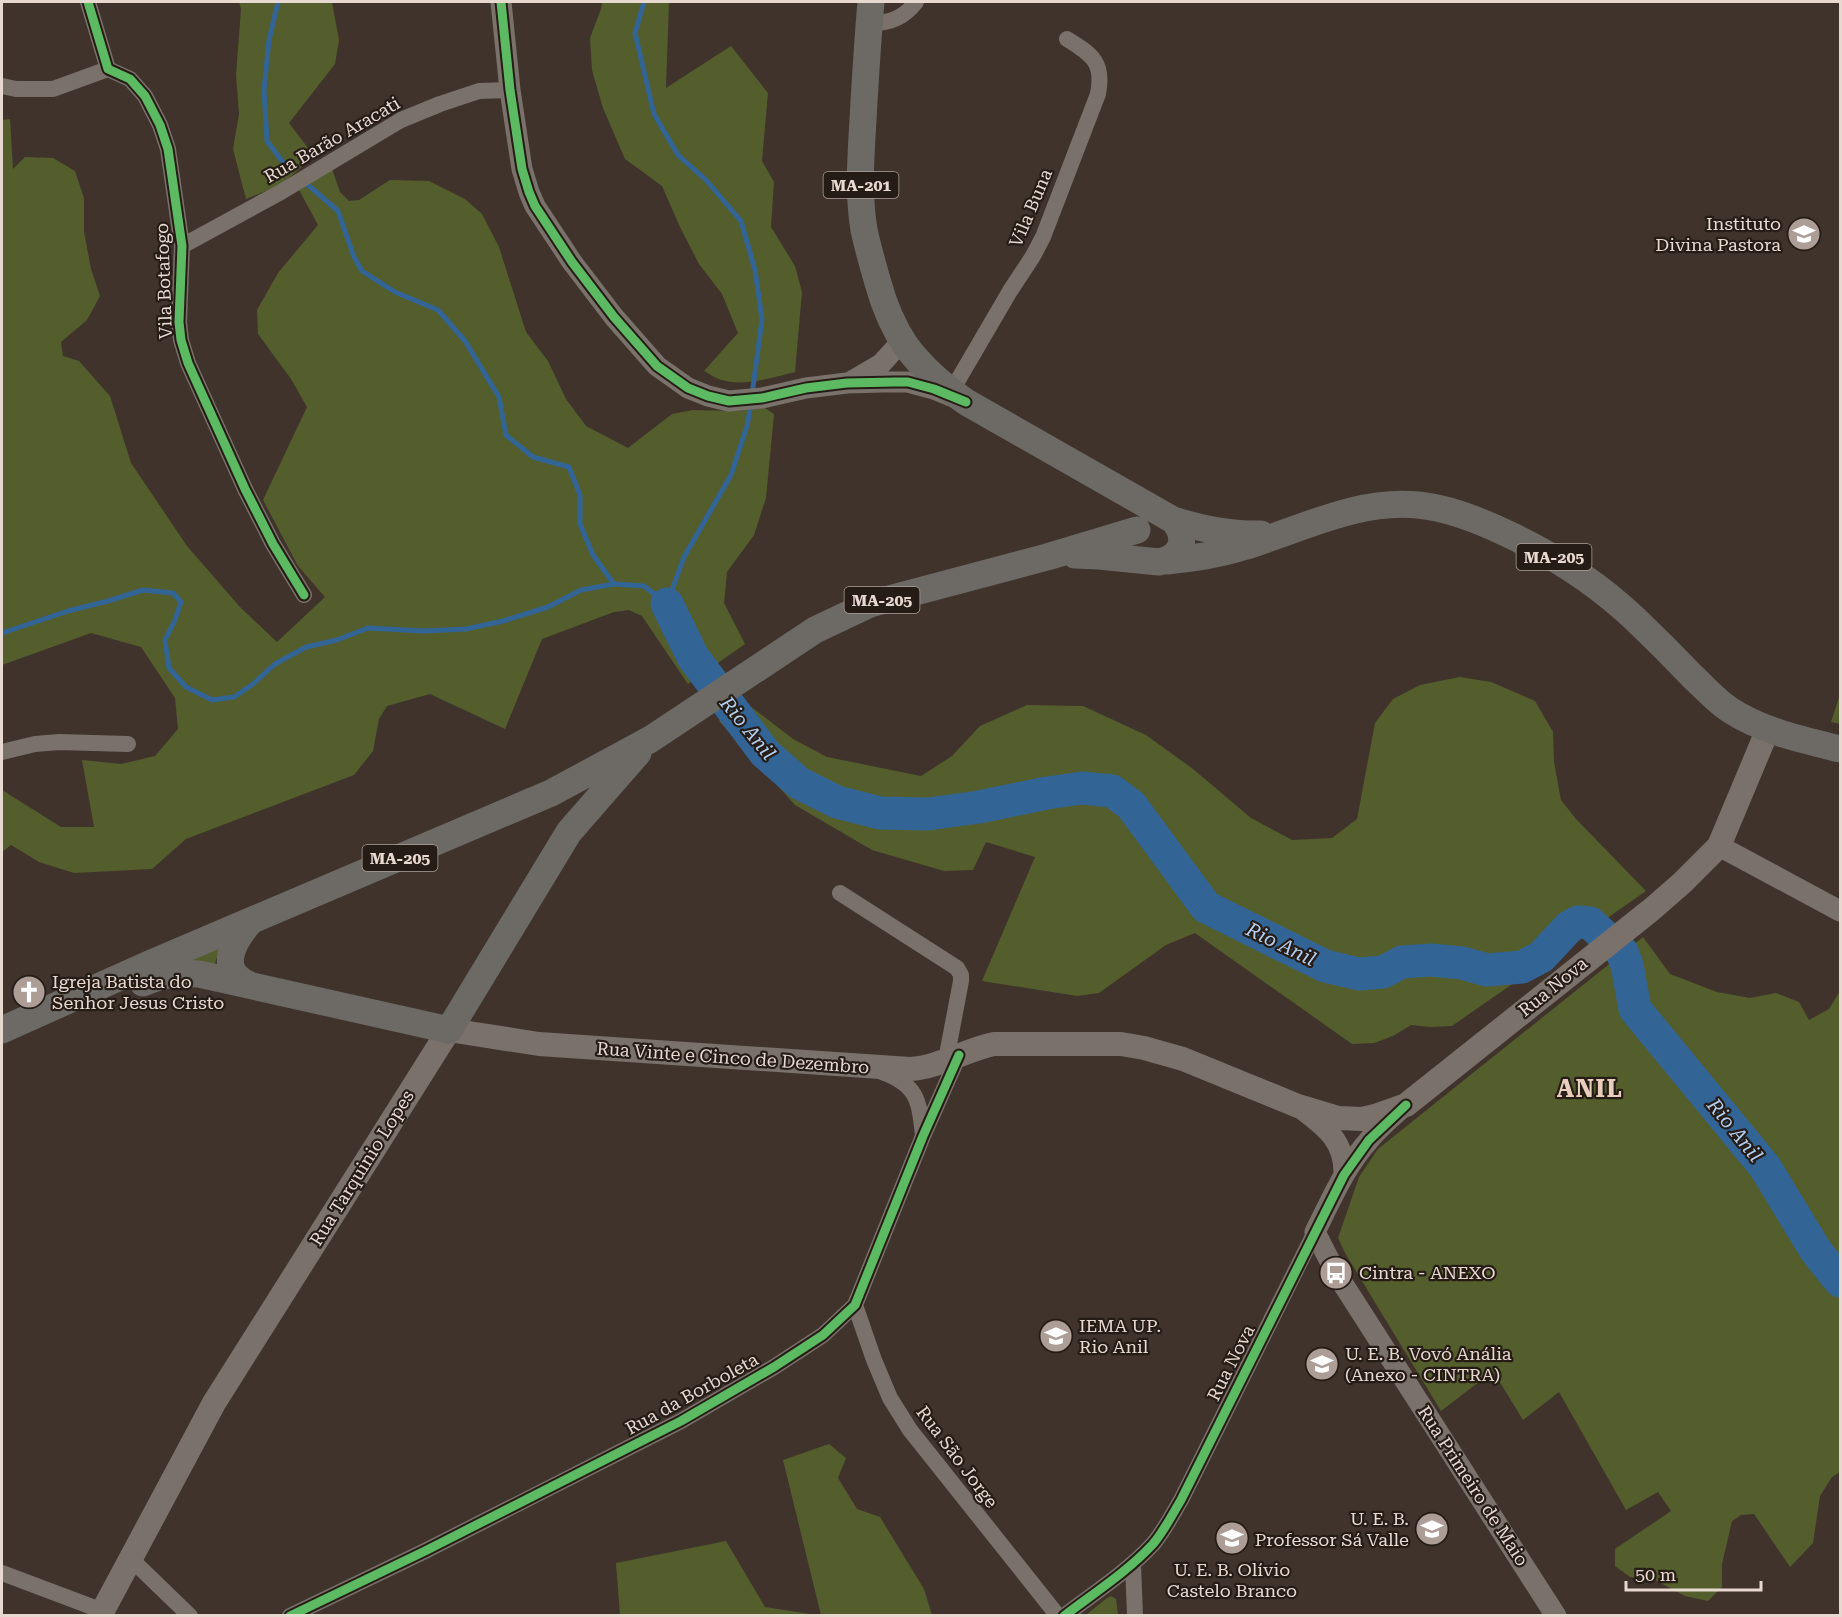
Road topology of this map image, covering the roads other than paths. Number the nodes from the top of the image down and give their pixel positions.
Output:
1 (88, 2) edge
2 (501, 2) edge
3 (916, 2) edge
4 (870, 12) edge
5 (1067, 39) dead end
6 (108, 69) junction
7 (2, 86) edge
8 (510, 90) junction
9 (182, 246) junction
10 (903, 340) junction
11 (847, 383) junction
12 (958, 397) junction
13 (1077, 466) junction
14 (1170, 518) junction
15 (1138, 528) junction
16 (1292, 530) junction
17 (1047, 557) junction
18 (1160, 561) junction
19 (304, 595) dead end
20 (1768, 729) junction
21 (651, 739) junction
22 (128, 744) dead end
23 (1840, 749) edge
24 (2, 753) edge
25 (551, 793) junction
26 (569, 832) junction
27 (1719, 846) junction
28 (840, 893) dead end
29 (1840, 910) edge
30 (249, 923) junction
31 (248, 984) junction
32 (2, 1030) edge
33 (449, 1030) junction
34 (2, 1045) edge
35 (953, 1058) junction
36 (868, 1067) junction
37 (1406, 1105) junction
38 (1298, 1106) junction
39 (923, 1136) junction
40 (1344, 1175) junction
41 (1315, 1232) junction
42 (855, 1305) junction
43 (129, 1558) junction
44 (1133, 1564) junction
45 (2, 1573) edge
46 (101, 1613) edge
47 (190, 1616) edge
48 (290, 1616) edge
49 (1058, 1616) edge
50 (1064, 1616) edge
51 (1136, 1616) edge
52 (1556, 1616) edge

1 - 6 street
2 - 8 street
3 - 4 street
4 - 10 main road, MA-201
5 - 12 street, Vila Buna
6 - 7 street
6 - 9 street, Vila Botafogo
8 - 9 street, Rua Barão Aracati
8 - 11 street
9 - 19 street, Vila Botafogo
10 - 11 street
10 - 12 main road, MA-201
11 - 12 street
12 - 13 main road, MA-201
13 - 14 main road, MA-201
13 - 15 main road, MA-201
14 - 15 main road, MA-205
14 - 16 main road, MA-205
14 - 18 main road
15 - 17 main road, MA-205
15 - 18 main road
16 - 18 main road, MA-205
16 - 20 main road, MA-205
17 - 18 main road, MA-205
17 - 21 main road, MA-205
20 - 23 main road, MA-205
20 - 27 main road, Rua Nova
21 - 25 main road, MA-205
21 - 26 main road, Rua Tarquinio Lopes
22 - 24 street
25 - 26 main road
25 - 30 main road, MA-205
26 - 33 main road, Rua Tarquinio Lopes
27 - 29 street
27 - 37 main road, Rua Nova
28 - 35 street, Rua da Borboleta
30 - 31 main road
30 - 32 main road, MA-205
31 - 33 main road, Rua Vinte e Cinco de Dezembro
31 - 34 main road, Rua Vinte e Cinco de Dezembro
33 - 36 main road, Rua Vinte e Cinco de Dezembro
33 - 43 main road, Rua Tarquinio Lopes
35 - 36 main road, Rua Vinte e Cinco de Dezembro
35 - 38 main road, Rua Vinte e Cinco de Dezembro
35 - 39 street, Rua da Borboleta
36 - 39 street, Rua da Borboleta
37 - 38 main road, Rua Vinte e Cinco de Dezembro
37 - 40 street, Rua Nova
38 - 40 street, Rua Vinte e Cinco de Dezembro
39 - 42 street, Rua da Borboleta
40 - 41 street, Rua Nova
41 - 44 street, Rua Nova
41 - 52 street, Rua Primeiro de Maio
42 - 48 street, Rua da Borboleta
42 - 49 street, Rua São Jorge
43 - 46 main road, Rua Tarquinio Lopes
43 - 47 street
44 - 50 street, Rua Nova
44 - 51 street
45 - 46 street

